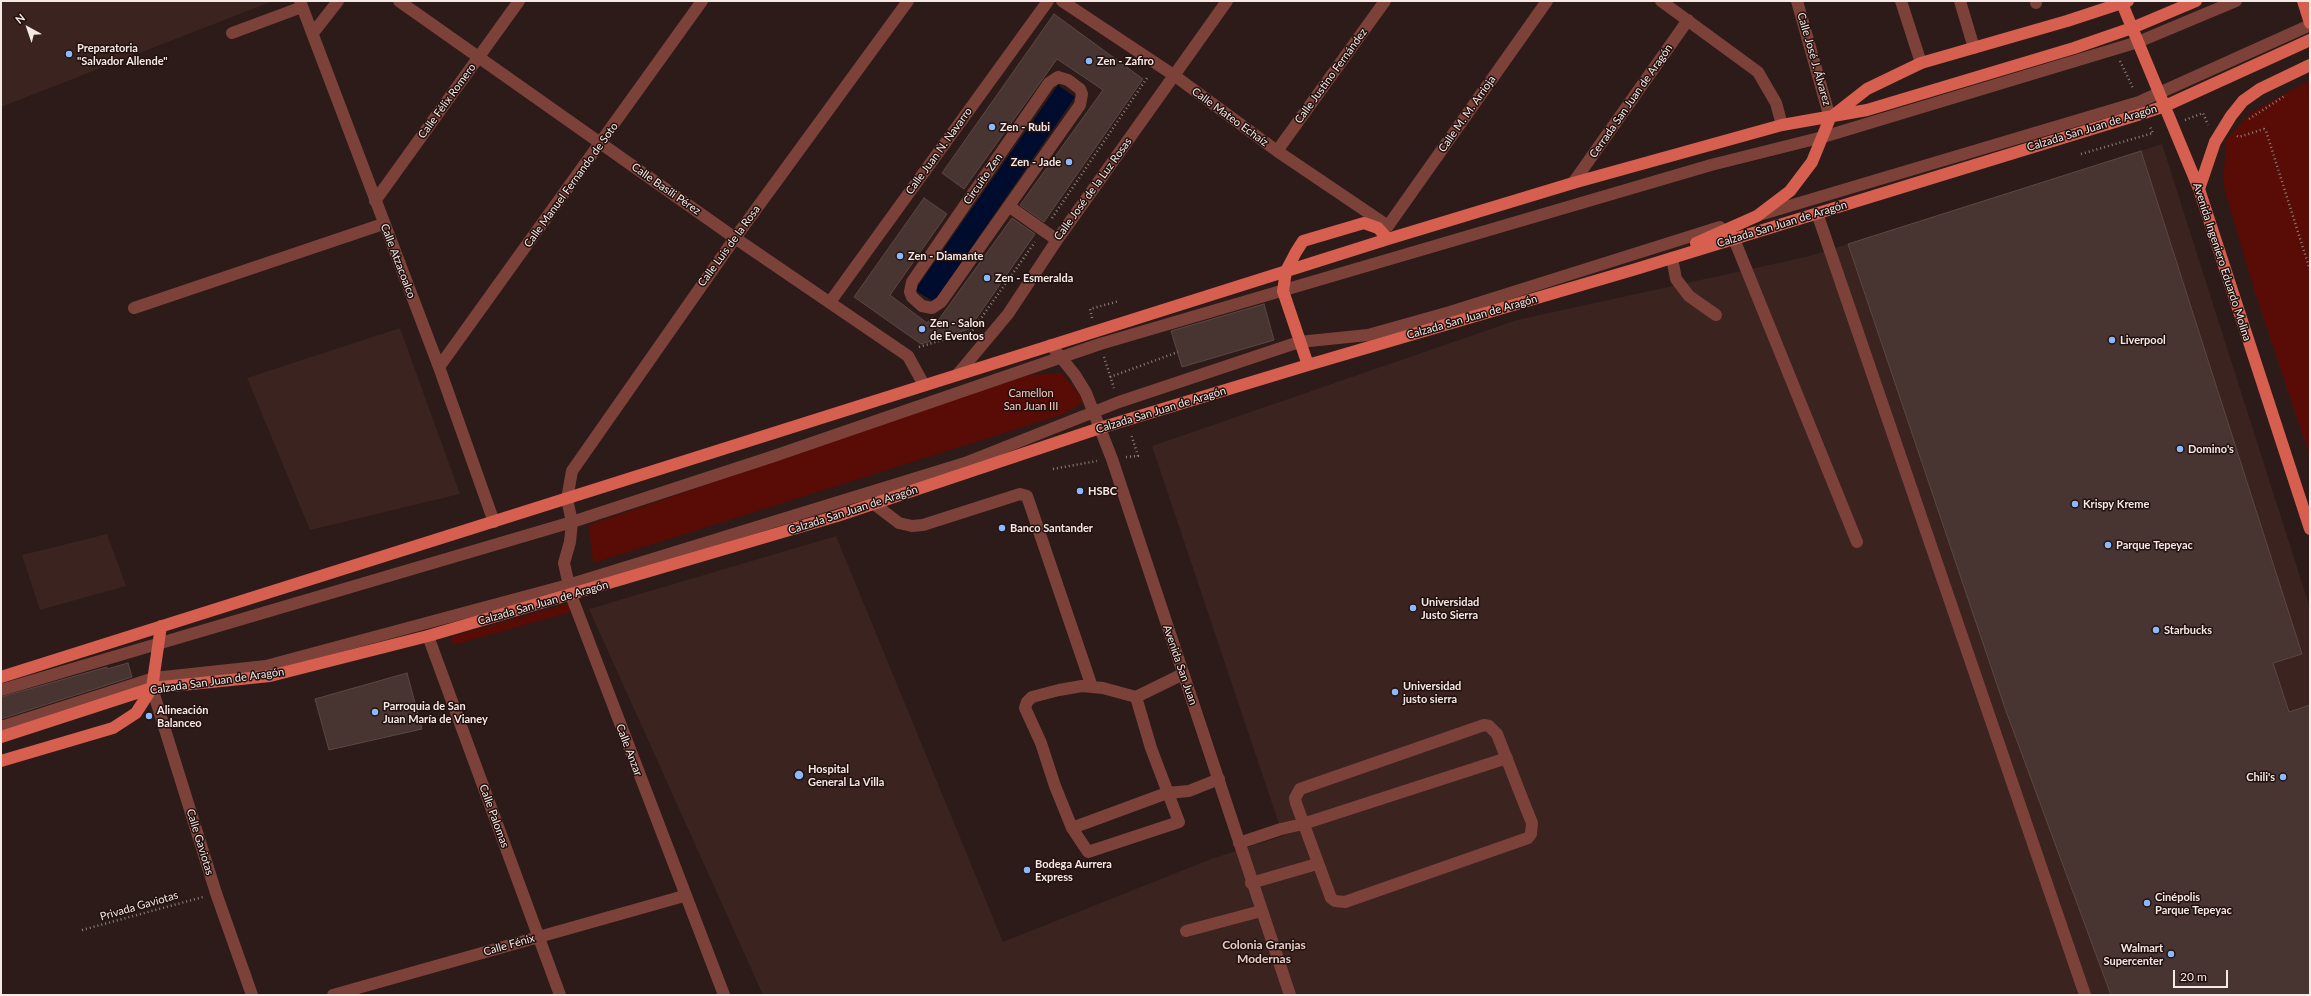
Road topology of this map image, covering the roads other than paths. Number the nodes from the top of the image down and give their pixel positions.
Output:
1 (338, 1) edge
2 (399, 1) edge
3 (519, 1) edge
4 (702, 1) edge
5 (908, 1) edge
6 (1048, 1) edge
7 (1062, 1) edge
8 (1227, 1) edge
9 (1385, 1) edge
10 (1547, 1) edge
11 (1661, 1) edge
12 (1797, 1) edge
13 (1901, 1) edge
14 (1960, 1) edge
15 (2196, 1) edge
16 (2236, 1) edge
17 (2303, 1) edge
18 (2124, 2) edge
19 (301, 4) edge
20 (1688, 20) junction
21 (2310, 24) edge
22 (2132, 28) junction
23 (313, 32) junction
24 (232, 33) dead end
25 (2310, 40) edge
26 (2138, 42) junction
27 (1974, 48) junction
28 (479, 58) junction
29 (1921, 63) junction
30 (2310, 66) edge
31 (1175, 76) junction
32 (2160, 94) junction
33 (2165, 106) junction
34 (1830, 118) junction
35 (1782, 125) junction
36 (1823, 137) junction
37 (601, 144) junction
38 (1277, 151) junction
39 (1573, 183) junction
40 (2199, 189) junction
41 (375, 201) junction
42 (1010, 207) junction
43 (1817, 213) junction
44 (1757, 216) junction
45 (383, 224) junction
46 (1388, 226) junction
47 (735, 238) junction
48 (1388, 239) junction
49 (1734, 239) junction
50 (1057, 240) junction
51 (1672, 258) junction
52 (1636, 269) junction
53 (1286, 271) junction
54 (1283, 291) junction
55 (830, 302) junction
56 (134, 308) dead end
57 (1716, 315) dead end
58 (1299, 342) junction
59 (1051, 345) junction
60 (1063, 358) junction
61 (1308, 365) junction
62 (439, 367) junction
63 (957, 375) junction
64 (924, 385) junction
65 (1094, 412) junction
66 (1100, 428) junction
67 (567, 500) junction
68 (874, 504) junction
69 (494, 522) junction
70 (572, 522) junction
71 (2310, 529) edge
72 (1857, 542) dead end
73 (569, 590) junction
74 (161, 626) junction
75 (428, 636) junction
76 (158, 645) junction
77 (1183, 674) junction
78 (1, 677) edge
79 (153, 683) junction
80 (1092, 687) junction
81 (1, 690) edge
82 (1136, 697) junction
83 (1, 727) edge
84 (1, 738) edge
85 (1507, 758) junction
86 (1, 761) edge
87 (1219, 779) junction
88 (1167, 793) junction
89 (1303, 824) junction
90 (1072, 828) junction
91 (1239, 842) junction
92 (1317, 864) junction
93 (1251, 883) junction
94 (684, 896) junction
95 (1262, 911) junction
96 (1186, 931) dead end
97 (538, 937) junction
98 (252, 995) edge
99 (333, 995) edge
100 (560, 995) edge
101 (724, 995) edge
102 (1290, 995) edge
103 (2085, 995) edge

1 - 23 street
2 - 28 street, Calle Basili Pérez
3 - 28 street, Calle Félix Romero
4 - 37 street, Calle Manuel Fernando de Soto
5 - 47 street, Calle Luis de la Rosa
6 - 55 street, Calle Juan N. Navarro
7 - 31 street, Calle Mateo Echaíz
8 - 31 street, Calle José de la Luz Rosas
9 - 38 street, Calle Justino Fernández
10 - 46 street, Calle M. M. Arrioja
11 - 20 street
12 - 34 street, Calle José J. Álvarez
13 - 29 street
14 - 27 street
15 - 22 main road
16 - 26 street
17 - 21 main road
18 - 22 main road, Avenida Ingeniero Eduardo Molina
18 - 27 main road
19 - 23 street, Calle Atzacoalco
19 - 24 street
20 - 35 street
20 - 39 street, Cerrada San Juan de Aragón
21 - 32 street
22 - 26 main road, Avenida Ingeniero Eduardo Molina
22 - 34 main road
23 - 41 street, Calle Atzacoalco
25 - 33 main road, Calzada San Juan de Aragón
26 - 32 main road, Avenida Ingeniero Eduardo Molina
26 - 36 street
27 - 29 main road
28 - 37 street, Calle Basili Pérez
28 - 41 street, Calle Félix Romero
29 - 34 main road
30 - 40 main road
31 - 38 street, Calle Mateo Echaíz
31 - 50 street, Calle José de la Luz Rosas
32 - 33 main road, Avenida Ingeniero Eduardo Molina
32 - 44 street
33 - 40 main road, Avenida Ingeniero Eduardo Molina
33 - 43 main road, Calzada San Juan de Aragón
34 - 35 main road
34 - 36 main road
35 - 39 main road
36 - 44 main road
36 - 54 street
37 - 47 street, Calle Basili Pérez
37 - 62 street, Calle Manuel Fernando de Soto
38 - 46 street, Calle Mateo Echaíz
39 - 48 main road
40 - 71 main road, Avenida Ingeniero Eduardo Molina
41 - 45 street, Calle Atzacoalco
42 - 42 street, Circuito Zen
42 - 50 street
43 - 49 main road, Calzada San Juan de Aragón
43 - 103 street
44 - 52 main road
44 - 58 street
45 - 56 street
45 - 62 street, Calle Atzacoalco
46 - 48 street
47 - 55 street, Calle Basili Pérez
47 - 67 street, Calle Luis de la Rosa
48 - 53 main road
48 - 53 main road
49 - 51 main road, Calzada San Juan de Aragón
49 - 72 street
50 - 63 street, Calle José de la Luz Rosas
51 - 52 main road, Calzada San Juan de Aragón
51 - 57 street
52 - 61 main road, Calzada San Juan de Aragón
53 - 54 main road
53 - 59 main road
54 - 58 main road
54 - 60 street
55 - 64 street, Calle Basili Pérez
58 - 61 main road
58 - 65 street
59 - 60 street, Avenida San Juan
59 - 63 main road
60 - 65 street, Avenida San Juan
60 - 70 street
61 - 66 main road, Calzada San Juan de Aragón
62 - 69 street, Calle Atzacoalco
63 - 64 main road
64 - 67 main road
65 - 66 street, Avenida San Juan
65 - 73 street
66 - 68 main road, Calzada San Juan de Aragón
66 - 77 street, Avenida San Juan
67 - 69 main road
67 - 70 street, Calle Anzar
68 - 73 main road, Calzada San Juan de Aragón
68 - 80 street
69 - 74 main road
70 - 73 street, Calle Anzar
70 - 76 street
73 - 75 main road, Calzada San Juan de Aragón
73 - 79 street
73 - 94 street, Calle Anzar
74 - 76 main road
74 - 78 main road
75 - 79 main road, Calzada San Juan de Aragón
75 - 97 street, Calle Palomas
76 - 79 main road
76 - 81 street
77 - 82 street
77 - 87 street, Avenida San Juan
79 - 83 street
79 - 84 main road, Calzada San Juan de Aragón
79 - 86 main road
79 - 98 street, Calle Gaviotas
80 - 82 street
80 - 90 street
82 - 88 street
85 - 89 street
85 - 89 street
85 - 92 street
87 - 88 street
87 - 91 street, Avenida San Juan
88 - 90 street
88 - 90 street
89 - 91 street
89 - 92 street
91 - 93 street, Avenida San Juan
92 - 93 street
93 - 95 street, Avenida San Juan
94 - 97 street, Calle Fénix
94 - 101 street, Calle Anzar
95 - 96 street
95 - 102 street, Avenida San Juan
97 - 99 street, Calle Fénix
97 - 100 street, Calle Palomas

